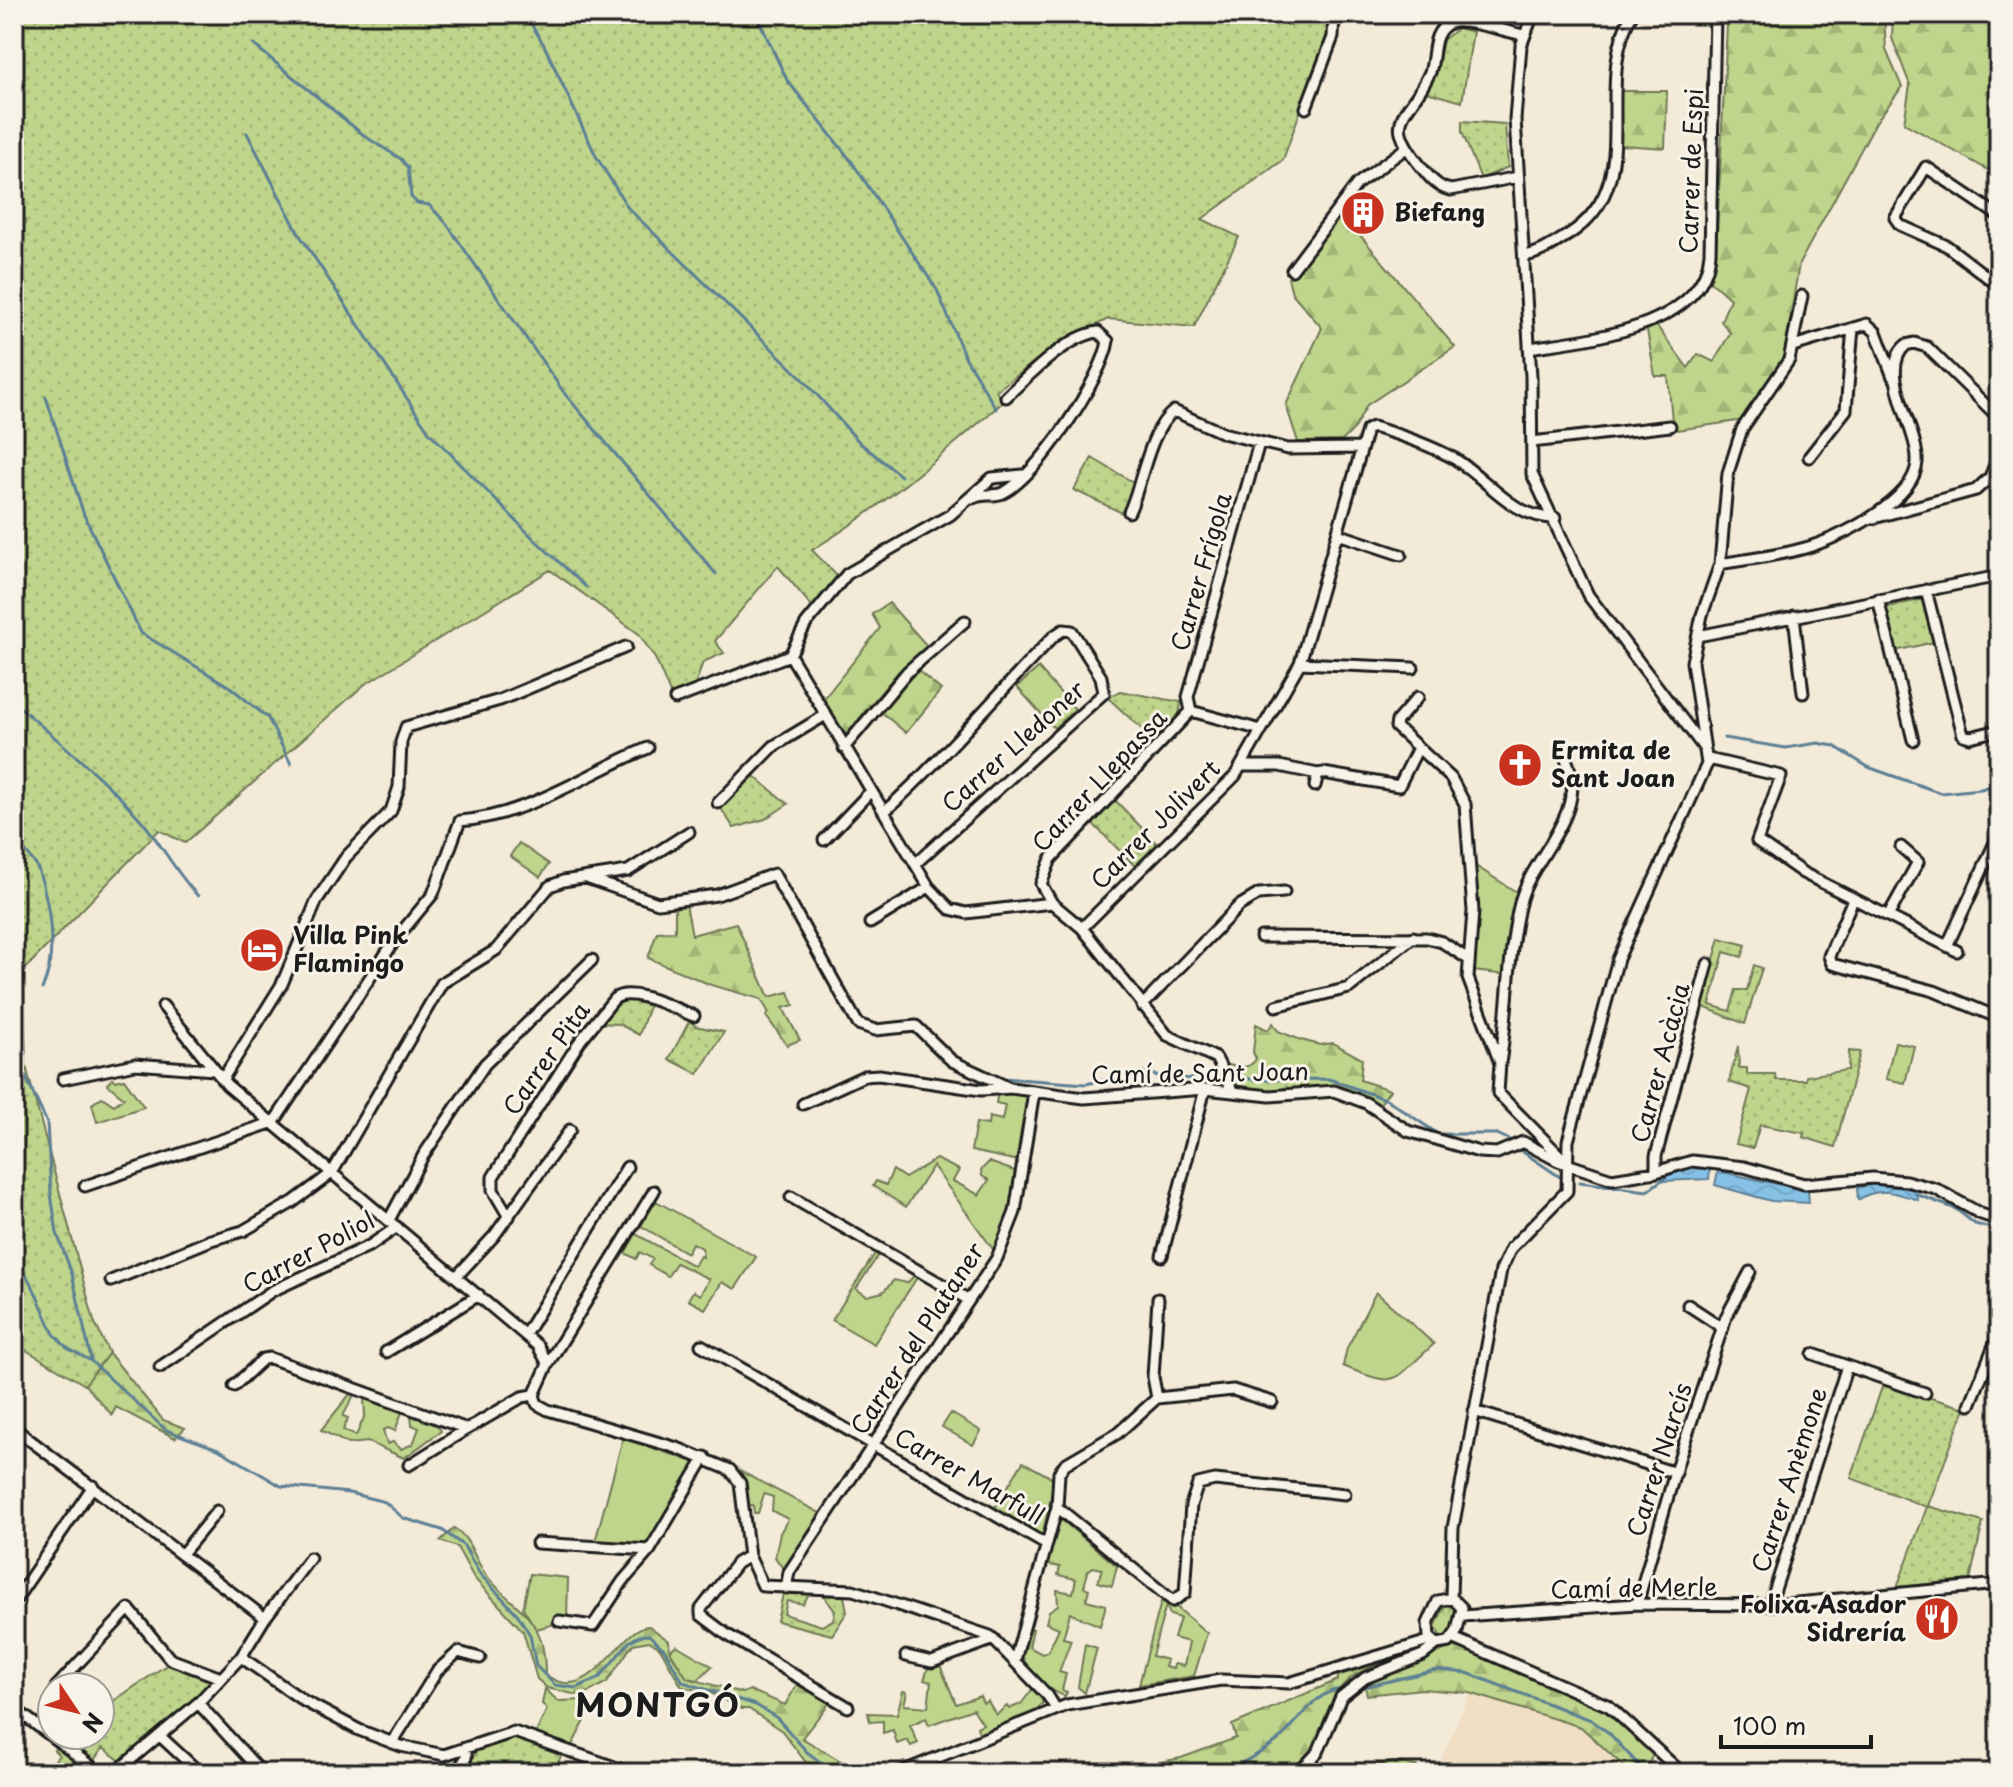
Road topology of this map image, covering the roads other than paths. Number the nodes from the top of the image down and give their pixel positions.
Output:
1 (1334, 14) edge
2 (1533, 14) edge
3 (1632, 14) edge
4 (1715, 14) edge
5 (1523, 35) junction
6 (1306, 108) dead end
7 (1406, 148) junction
8 (1518, 177) junction
9 (1999, 216) edge
10 (1524, 256) junction
11 (1292, 270) dead end
12 (1999, 286) edge
13 (1802, 296) dead end
14 (1853, 328) junction
15 (1793, 346) junction
16 (1529, 348) junction
17 (1896, 378) junction
18 (1006, 397) dead end
19 (1999, 418) edge
20 (1670, 426) dead end
21 (1532, 442) junction
22 (1259, 443) junction
23 (1360, 448) junction
24 (1999, 455) edge
25 (1809, 457) dead end
26 (1023, 475) junction
27 (973, 498) junction
28 (1129, 512) dead end
29 (1555, 518) junction
30 (1863, 521) junction
31 (1338, 534) junction
32 (1401, 555) dead end
33 (1720, 564) junction
34 (1999, 576) edge
35 (1926, 590) junction
36 (1878, 599) junction
37 (1794, 616) junction
38 (965, 621) dead end
39 (1698, 636) junction
40 (626, 647) dead end
41 (790, 655) junction
42 (1300, 663) junction
43 (1413, 668) dead end
44 (1803, 693) dead end
45 (1418, 697) dead end
46 (675, 699) dead end
47 (1191, 711) junction
48 (824, 716) junction
49 (1261, 730) junction
50 (1999, 730) edge
51 (1913, 740) dead end
52 (648, 748) dead end
53 (844, 748) junction
54 (1417, 750) junction
55 (1707, 755) junction
56 (1566, 759) dead end
57 (1241, 766) junction
58 (1318, 774) junction
59 (1315, 786) dead end
60 (871, 791) junction
61 (718, 803) dead end
62 (884, 812) junction
63 (689, 832) dead end
64 (1999, 834) edge
65 (824, 840) dead end
66 (1901, 847) dead end
67 (915, 864) junction
68 (585, 878) junction
69 (929, 887) junction
70 (1284, 892) dead end
71 (1853, 899) junction
72 (1052, 903) junction
73 (1888, 916) junction
74 (870, 923) dead end
75 (1082, 928) junction
76 (1261, 937) dead end
77 (1413, 937) junction
78 (1947, 946) junction
79 (1957, 951) dead end
80 (1468, 959) junction
81 (592, 960) dead end
82 (1708, 964) dead end
83 (163, 1006) dead end
84 (1142, 1006) junction
85 (1276, 1006) dead end
86 (694, 1016) dead end
87 (1999, 1018) edge
88 (1500, 1063) junction
89 (214, 1070) junction
90 (63, 1079) dead end
91 (222, 1080) junction
92 (1011, 1088) junction
93 (1205, 1089) junction
94 (1232, 1090) junction
95 (1034, 1092) junction
96 (803, 1104) dead end
97 (274, 1122) junction
98 (570, 1130) dead end
99 (1567, 1164) junction
100 (627, 1167) dead end
101 (1656, 1172) junction
102 (332, 1173) junction
103 (85, 1186) dead end
104 (654, 1191) dead end
105 (791, 1197) dead end
106 (509, 1217) junction
107 (1999, 1220) edge
108 (393, 1224) junction
109 (1162, 1256) dead end
110 (1750, 1272) dead end
111 (457, 1276) junction
112 (111, 1281) dead end
113 (479, 1295) junction
114 (1158, 1299) dead end
115 (969, 1300) junction
116 (1688, 1305) dead end
117 (1723, 1328) junction
118 (1999, 1333) edge
119 (525, 1335) junction
120 (701, 1345) dead end
121 (386, 1352) dead end
122 (1813, 1354) dead end
123 (548, 1364) junction
124 (1847, 1366) junction
125 (160, 1367) dead end
126 (234, 1386) dead end
127 (1925, 1393) dead end
128 (534, 1395) junction
129 (1157, 1398) junction
130 (1272, 1402) dead end
131 (1970, 1405) dead end
132 (1474, 1411) junction
133 (14, 1428) edge
134 (467, 1429) junction
135 (873, 1444) junction
136 (705, 1457) junction
137 (409, 1465) dead end
138 (1676, 1473) junction
139 (93, 1486) junction
140 (1345, 1494) dead end
141 (1057, 1507) junction
142 (217, 1511) dead end
143 (537, 1543) dead end
144 (1045, 1544) junction
145 (650, 1550) junction
146 (182, 1554) junction
147 (749, 1556) junction
148 (310, 1558) dead end
149 (1999, 1584) edge
150 (786, 1588) junction
151 (1451, 1598) junction
152 (14, 1602) edge
153 (1637, 1604) junction
154 (1770, 1605) junction
155 (1462, 1616) junction
156 (265, 1618) junction
157 (559, 1621) dead end
158 (1453, 1638) junction
159 (994, 1639) junction
160 (1434, 1642) junction
161 (906, 1656) dead end
162 (241, 1657) junction
163 (480, 1658) dead end
164 (1015, 1660) junction
165 (71, 1671) edge
166 (221, 1678) junction
167 (198, 1703) junction
168 (848, 1707) dead end
169 (14, 1708) edge
170 (1056, 1709) junction
171 (161, 1737) junction
172 (392, 1743) junction
173 (466, 1748) junction
174 (123, 1771) edge
175 (100, 1773) edge
176 (200, 1773) edge
177 (262, 1773) edge
178 (456, 1773) edge
179 (632, 1773) edge
180 (899, 1773) edge
181 (1298, 1773) edge
182 (1682, 1773) edge

1 - 6 street
2 - 5 street
3 - 10 street
4 - 16 street, Carrer de Espi
5 - 7 street
5 - 8 street
7 - 8 street
7 - 11 street
8 - 10 street
9 - 12 street
10 - 16 street
13 - 15 street
14 - 15 street
14 - 17 street
14 - 25 street
15 - 33 street
16 - 21 street
17 - 19 street
17 - 30 street
18 - 26 street
20 - 21 street
21 - 29 street
22 - 23 street
22 - 28 street
22 - 47 street, Carrer Frígola
23 - 29 street
23 - 31 street, Carrer Jolivert
24 - 30 street
26 - 27 street
26 - 27 street
27 - 41 street
29 - 55 street
30 - 33 street
31 - 32 street
31 - 42 street, Carrer Jolivert
33 - 39 street
34 - 35 street
35 - 36 street
35 - 50 street
36 - 37 street
36 - 51 street
37 - 39 street
37 - 44 street
38 - 53 street
39 - 55 street
40 - 91 street
41 - 46 street
41 - 48 street
42 - 43 street
42 - 49 street, Carrer Jolivert
45 - 54 street
47 - 49 street, Carrer Llepassa
47 - 72 street, Carrer Llepassa
48 - 53 street
48 - 61 street
49 - 57 street, Carrer Jolivert
52 - 97 street
53 - 60 street
54 - 58 street
54 - 80 street
55 - 71 street
55 - 99 street
56 - 88 street
57 - 58 street
57 - 75 street, Carrer Jolivert
58 - 59 street
60 - 62 street
60 - 65 street
62 - 67 street
62 - 67 street, Carrer Lledoner
63 - 68 street
64 - 78 street
66 - 73 street
67 - 69 street
68 - 92 street
68 - 102 street
69 - 72 street
69 - 74 street
70 - 84 street
71 - 73 street
71 - 87 street
72 - 75 street
73 - 78 street
75 - 84 street
76 - 77 street
77 - 80 street
77 - 85 street
78 - 79 street
80 - 88 street
81 - 108 street
82 - 101 street, Carrer Acàcia
83 - 89 street
84 - 94 street
86 - 106 street, Carrer Pita
88 - 99 street
89 - 90 street
89 - 91 street
91 - 97 street
92 - 95 street, Camí de Sant Joan
92 - 96 street, Camí de Sant Joan
93 - 94 street, Camí de Sant Joan
93 - 95 street, Camí de Sant Joan
93 - 109 street
94 - 99 street, Camí de Sant Joan
95 - 115 street, Carrer del Plataner
97 - 102 street
97 - 103 street
98 - 106 street
99 - 101 street, Camí de Sant Joan
99 - 132 street
100 - 119 street
101 - 107 street, Camí de Sant Joan
102 - 108 street
102 - 112 street
104 - 123 street
105 - 115 street
106 - 111 street
108 - 111 street
108 - 125 street, Carrer Poliol
110 - 117 street, Carrer Narcís
111 - 113 street
113 - 119 street
113 - 121 street
114 - 129 street
115 - 135 street, Carrer del Plataner
116 - 117 street
117 - 138 street, Carrer Narcís
118 - 131 street
119 - 123 street
120 - 135 street, Carrer Marfull
122 - 124 street, Carrer Anèmone
123 - 128 street
124 - 127 street, Carrer Anèmone
124 - 154 street, Carrer Anèmone
126 - 134 street
128 - 134 street
128 - 136 street
129 - 130 street
129 - 141 street
132 - 138 street
132 - 151 street
133 - 139 street
134 - 137 street
135 - 144 street, Carrer Marfull
135 - 150 street, Carrer del Plataner
136 - 145 street
136 - 147 street
138 - 153 street, Carrer Narcís
139 - 146 street
139 - 152 street
140 - 141 street
141 - 144 street
142 - 146 street
143 - 145 street
144 - 164 street
145 - 157 street
146 - 156 street
147 - 150 street
147 - 168 street
148 - 156 street
149 - 154 street, Camí de Merle
150 - 159 street
151 - 155 street
151 - 160 street
153 - 154 street, Camí de Merle
153 - 155 street, Camí de Merle
155 - 158 street
156 - 162 street
158 - 160 street
158 - 182 street
159 - 161 street
159 - 164 street
160 - 170 street
160 - 181 street
162 - 166 street
162 - 172 street
163 - 172 street
164 - 170 street
165 - 166 street
166 - 167 street
167 - 171 street
167 - 177 street
169 - 175 street
170 - 180 street
171 - 174 street
171 - 176 street
172 - 173 street
173 - 178 street
173 - 179 street

